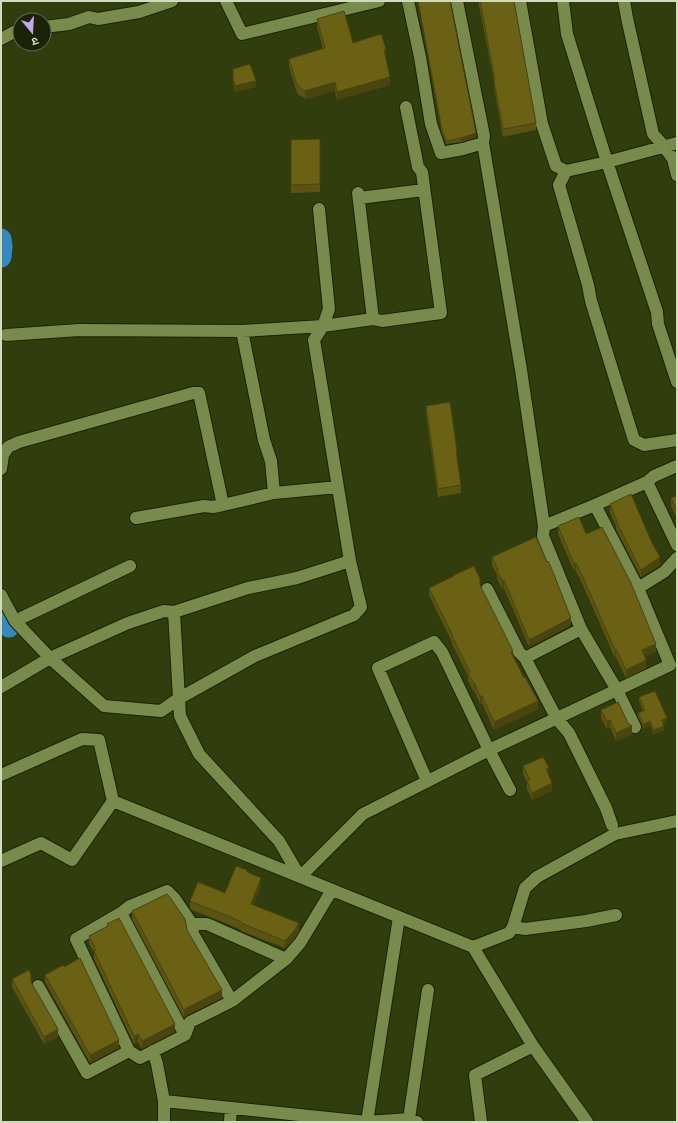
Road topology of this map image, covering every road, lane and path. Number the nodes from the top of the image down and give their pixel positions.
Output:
1 (172, 1) edge
2 (226, 1) edge
3 (378, 1) edge
4 (408, 1) edge
5 (458, 1) edge
6 (520, 1) edge
7 (563, 1) edge
8 (624, 1) edge
9 (52, 26) edge
10 (12, 33) edge
11 (1, 39) edge
12 (406, 107) dead end
13 (483, 143) junction
14 (677, 143) edge
15 (664, 146) junction
16 (607, 162) junction
17 (566, 172) junction
18 (677, 175) edge
19 (424, 190) junction
20 (320, 209) dead end
21 (373, 319) junction
22 (323, 326) junction
23 (242, 331) junction
24 (6, 335) dead end
25 (677, 382) edge
26 (677, 440) edge
27 (677, 466) edge
28 (1, 469) edge
29 (647, 482) junction
30 (338, 486) junction
31 (274, 493) junction
32 (223, 505) junction
33 (595, 505) junction
34 (136, 518) dead end
35 (544, 526) junction
36 (677, 545) edge
37 (677, 558) edge
38 (350, 561) junction
39 (130, 566) dead end
40 (638, 588) junction
41 (487, 589) dead end
42 (1, 595) edge
43 (174, 612) junction
44 (15, 621) junction
45 (581, 629) junction
46 (50, 658) junction
47 (525, 658) junction
48 (1, 687) edge
49 (617, 690) junction
50 (178, 699) junction
51 (557, 719) junction
52 (635, 727) dead end
53 (489, 750) junction
54 (1, 775) edge
55 (427, 781) junction
56 (510, 790) dead end
57 (113, 801) junction
58 (677, 821) edge
59 (612, 825) dead end
60 (1, 861) edge
61 (300, 877) junction
62 (332, 890) junction
63 (121, 912) junction
64 (616, 915) dead end
65 (399, 917) junction
66 (192, 924) junction
67 (513, 927) junction
68 (473, 947) junction
69 (286, 959) junction
70 (38, 986) dead end
71 (428, 990) dead end
72 (232, 1001) junction
73 (186, 1035) junction
74 (533, 1046) junction
75 (129, 1051) junction
76 (153, 1051) junction
77 (164, 1101) junction
78 (231, 1108) junction
79 (302, 1119) edge
80 (413, 1121) edge
81 (164, 1122) edge
82 (230, 1122) edge
83 (367, 1122) edge
84 (482, 1122) edge
85 (587, 1122) edge

1 - 9 street
2 - 3 street
4 - 13 street
5 - 13 street
6 - 17 street
7 - 16 street
8 - 15 street
10 - 11 street
12 - 19 street
13 - 35 street
14 - 15 street
15 - 16 street
15 - 18 street
16 - 17 street
16 - 25 street
17 - 26 street
19 - 21 street
19 - 21 street
20 - 22 street
21 - 22 street
22 - 23 street
22 - 30 street
23 - 24 street
23 - 31 street
27 - 29 street
28 - 32 street
29 - 33 street
29 - 36 street
30 - 31 street
30 - 38 street
31 - 32 street
32 - 34 street
33 - 35 street
33 - 40 street
35 - 45 street
37 - 40 street
38 - 43 street
38 - 50 street
39 - 44 street
40 - 49 street
41 - 47 street
42 - 44 street
43 - 46 street
43 - 50 street
44 - 46 street
45 - 47 street
45 - 49 street
46 - 48 street
46 - 50 street
47 - 51 street
49 - 51 street
49 - 52 street
50 - 61 street
51 - 53 street
51 - 59 street
53 - 55 street
53 - 55 street
53 - 56 street
54 - 57 street
55 - 61 street
57 - 60 street
57 - 61 street
58 - 67 street
61 - 62 street
62 - 65 street
62 - 69 street
63 - 66 street
63 - 73 street
63 - 75 street
64 - 67 street
65 - 68 street
65 - 83 street
66 - 69 street
66 - 72 street
67 - 68 street
68 - 74 street
69 - 72 street
70 - 75 street
71 - 80 street
72 - 73 street
73 - 76 street
74 - 84 street
74 - 85 street
75 - 76 street
76 - 77 street
77 - 78 street
77 - 81 street
78 - 79 street
78 - 82 street
79 - 83 street
80 - 83 street

